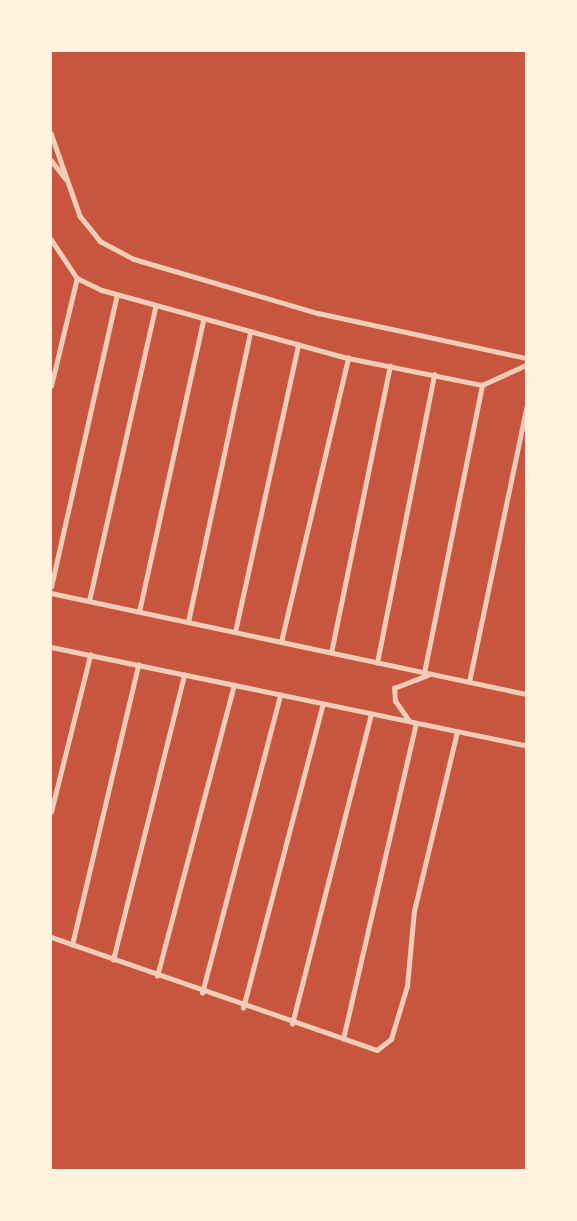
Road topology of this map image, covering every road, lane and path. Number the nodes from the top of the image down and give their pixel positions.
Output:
1 (51, 133) edge
2 (51, 160) edge
3 (67, 180) junction
4 (51, 239) edge
5 (77, 278) junction
6 (117, 295) junction
7 (155, 307) junction
8 (203, 320) junction
9 (250, 332) junction
10 (298, 345) junction
11 (348, 358) junction
12 (526, 358) edge
13 (526, 365) edge
14 (390, 366) junction
15 (434, 375) junction
16 (482, 385) junction
17 (51, 386) edge
18 (526, 408) edge
19 (51, 587) edge
20 (51, 593) edge
21 (89, 601) junction
22 (139, 612) junction
23 (188, 622) junction
24 (235, 632) junction
25 (281, 642) junction
26 (51, 647) edge
27 (331, 653) junction
28 (90, 655) junction
29 (377, 663) junction
30 (138, 665) junction
31 (424, 673) junction
32 (184, 675) junction
33 (435, 675) junction
34 (469, 682) junction
35 (234, 685) junction
36 (526, 694) edge
37 (280, 695) junction
38 (323, 704) junction
39 (371, 714) junction
40 (410, 722) junction
41 (416, 723) junction
42 (457, 732) junction
43 (526, 745) edge
44 (51, 812) edge
45 (51, 937) edge
46 (72, 945) junction
47 (113, 960) junction
48 (157, 976) junction
49 (202, 993) junction
50 (243, 1008) junction
51 (292, 1024) junction
52 (343, 1039) junction

1 - 3 lane
2 - 3 lane
3 - 12 lane
4 - 5 lane
5 - 6 lane
5 - 17 lane
6 - 7 lane
6 - 19 lane
7 - 8 lane
7 - 21 lane
8 - 9 lane
8 - 22 lane
9 - 10 lane
9 - 23 lane
10 - 11 lane
10 - 24 lane
11 - 14 lane
11 - 25 lane
13 - 16 lane
14 - 15 lane
14 - 27 lane
15 - 16 lane
15 - 29 lane
16 - 31 lane
18 - 34 lane
20 - 21 lane
21 - 22 lane
22 - 23 lane
23 - 24 lane
24 - 25 lane
25 - 27 lane
26 - 28 lane
27 - 29 lane
28 - 30 lane
28 - 44 lane
29 - 31 lane
30 - 32 lane
30 - 46 lane
31 - 33 lane
32 - 35 lane
32 - 47 lane
33 - 34 lane
33 - 40 lane
34 - 36 lane
35 - 37 lane
35 - 48 lane
37 - 38 lane
37 - 49 lane
38 - 39 lane
38 - 50 lane
39 - 40 lane
39 - 51 lane
40 - 41 lane
41 - 42 lane
41 - 52 lane
42 - 43 lane
42 - 52 lane
45 - 46 lane
46 - 47 lane
47 - 48 lane
48 - 49 lane
49 - 50 lane
50 - 51 lane
51 - 52 lane

